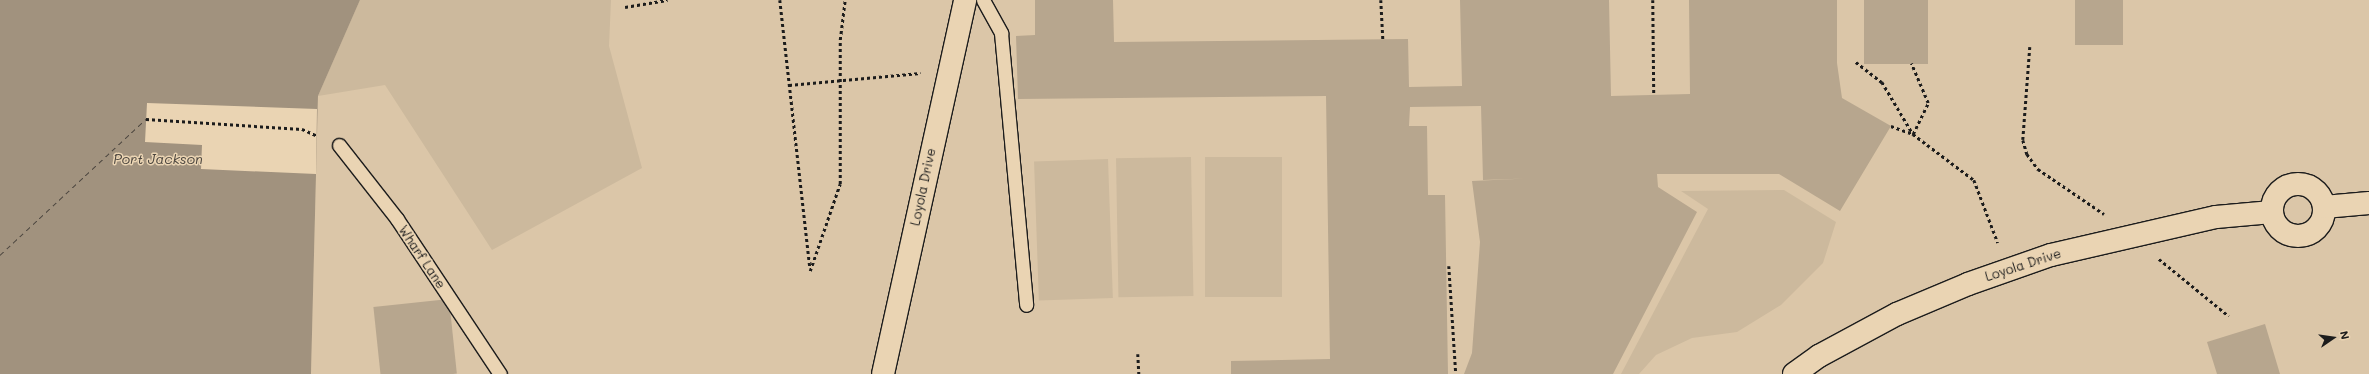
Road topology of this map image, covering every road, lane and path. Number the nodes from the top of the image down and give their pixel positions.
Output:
1 (667, 0) edge
2 (780, 0) edge
3 (845, 0) edge
4 (965, 0) edge
5 (983, 0) edge
6 (1381, 0) edge
7 (1653, 0) edge
8 (625, 7) dead end
9 (1383, 39) dead end
10 (2030, 47) dead end
11 (1856, 62) dead end
12 (1911, 63) dead end
13 (948, 71) junction
14 (840, 79) junction
15 (789, 85) junction
16 (1654, 95) dead end
17 (146, 119) dead end
18 (1891, 126) dead end
19 (1913, 134) junction
20 (339, 145) joint
21 (2369, 203) edge
22 (2324, 207) junction
23 (2272, 212) junction
24 (2130, 235) junction
25 (1449, 266) dead end
26 (2008, 270) junction
27 (1026, 305) dead end
28 (2229, 316) dead end
29 (1138, 354) dead end
30 (500, 374) edge
31 (883, 374) edge
32 (1139, 374) edge
33 (1456, 374) edge
34 (1794, 374) edge

1 - 8 path
2 - 15 path
3 - 14 path
4 - 13 street, Loyola Drive
5 - 27 lane
6 - 9 path
7 - 16 path
10 - 24 path
11 - 19 path
12 - 19 path
13 - 14 path
13 - 31 street, Loyola Drive
14 - 15 path
14 - 15 path
17 - 20 path
18 - 19 path
19 - 26 path
20 - 30 lane, Wharf Lane
21 - 22 street
22 - 23 street
22 - 23 street
23 - 24 street, Loyola Drive
24 - 26 street, Loyola Drive
24 - 28 path
25 - 33 path
26 - 34 street, Loyola Drive
29 - 32 path

